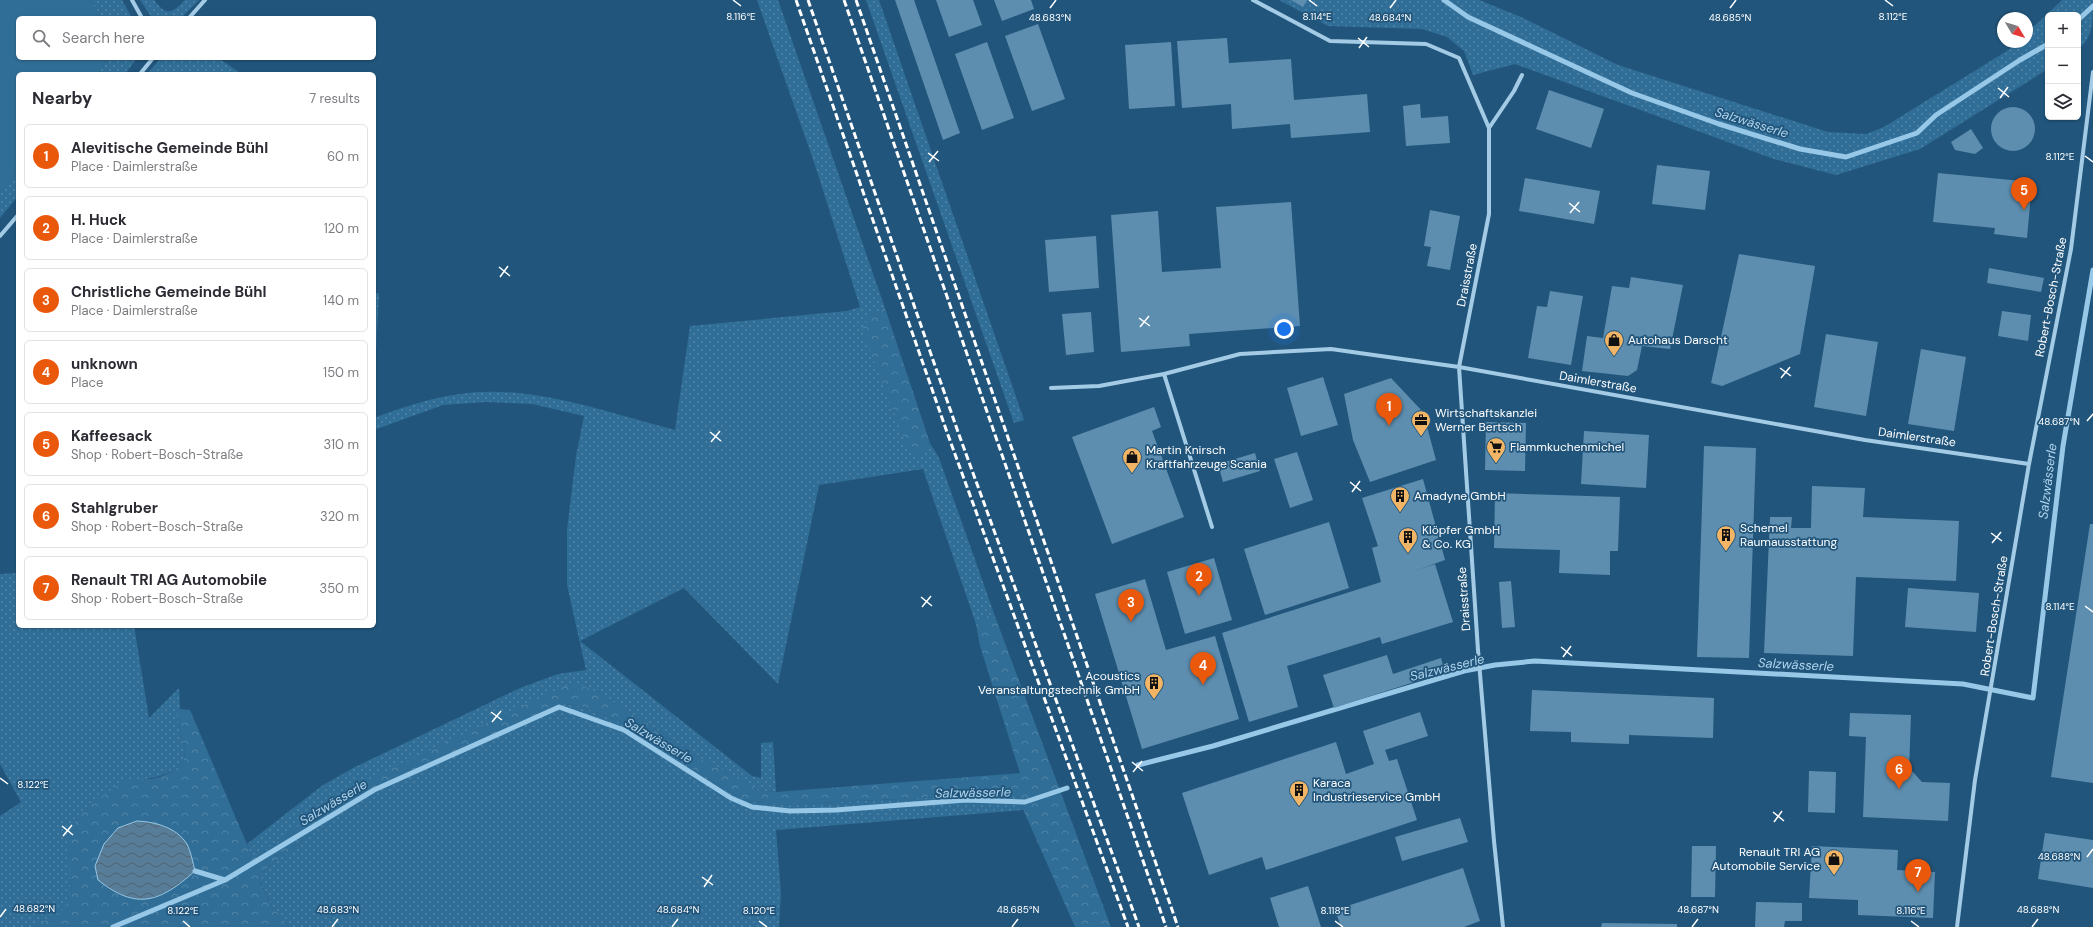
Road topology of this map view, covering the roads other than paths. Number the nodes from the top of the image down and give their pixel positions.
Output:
1 (132, 0) edge
2 (205, 0) edge
3 (1253, 0) edge
4 (141, 16) edge
5 (191, 16) edge
6 (152, 60) edge
7 (142, 72) edge
8 (2093, 72) edge
9 (1522, 75) dead end
10 (1489, 128) junction
11 (16, 218) edge
12 (0, 236) edge
13 (1459, 367) junction
14 (1164, 374) junction
15 (1051, 388) dead end
16 (2029, 464) junction
17 (1212, 527) dead end
18 (1503, 927) edge
19 (1957, 927) edge

1 - 4 street
2 - 5 street
3 - 10 street, Draisstraße
6 - 7 street
8 - 16 street, Robert-Bosch-Straße
9 - 10 street
10 - 13 street, Draisstraße
11 - 12 street
13 - 14 street, Daimlerstraße
13 - 16 street, Daimlerstraße
13 - 18 street, Draisstraße
14 - 15 street, Daimlerstraße
14 - 17 street
16 - 19 street, Robert-Bosch-Straße

